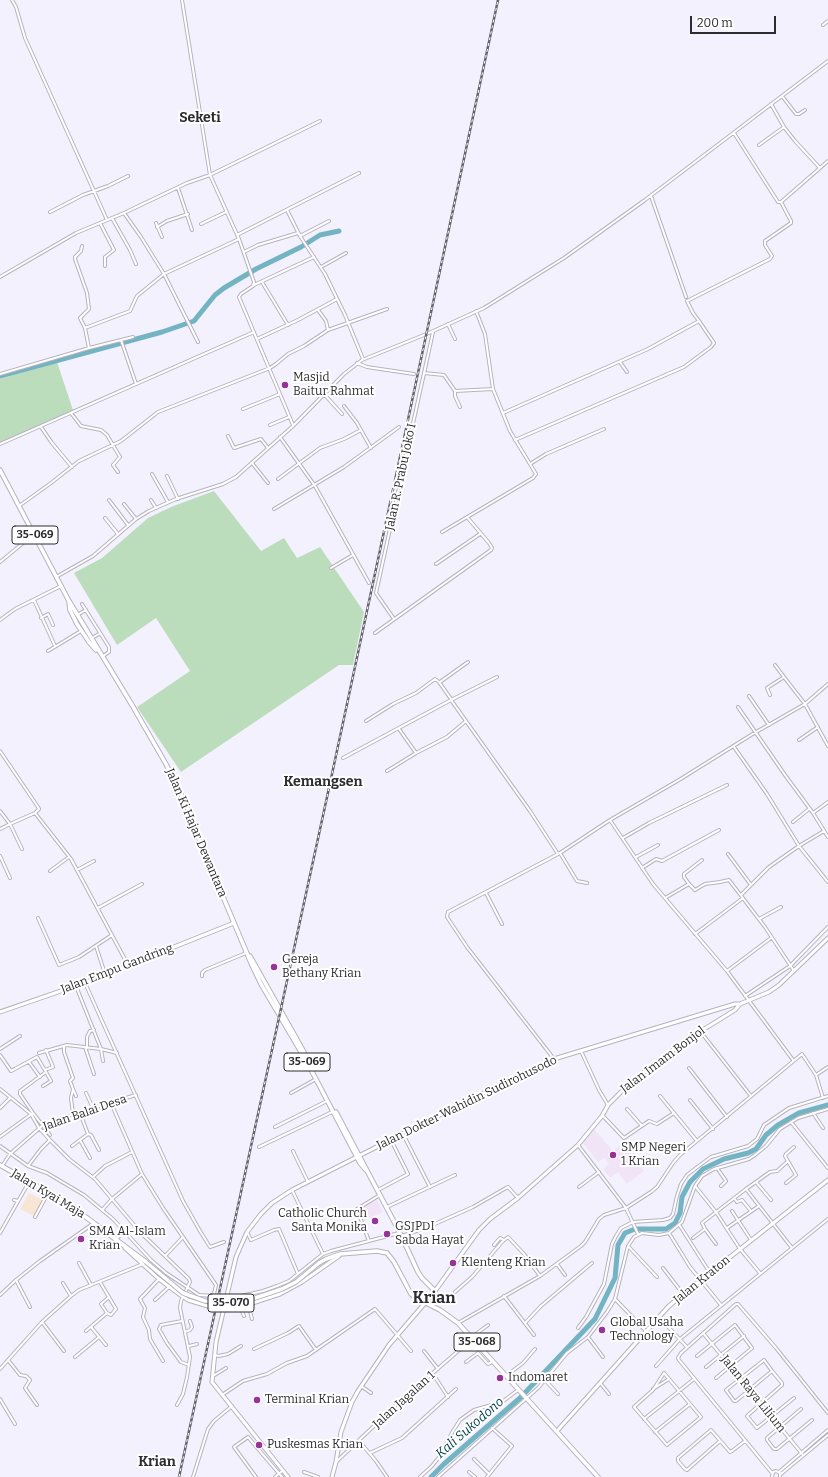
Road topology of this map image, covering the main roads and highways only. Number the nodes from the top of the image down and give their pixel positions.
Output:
1 (0, 470) edge
2 (2, 478) edge
3 (69, 601) junction
4 (102, 655) junction
5 (234, 923) junction
6 (828, 938) edge
7 (248, 953) junction
8 (740, 1004) junction
9 (0, 1012) edge
10 (358, 1157) junction
11 (1, 1166) edge
12 (828, 1180) edge
13 (352, 1252) junction
14 (144, 1263) junction
15 (435, 1291) junction
16 (425, 1303) junction
17 (211, 1307) road end
18 (225, 1307) junction
19 (557, 1431) junction
20 (333, 1476) edge
21 (288, 1477) edge
22 (598, 1477) edge

1 - 2 main road, Jalan Ki Hajar Dewantara / 35-069
2 - 3 main road, Jalan Ki Hajar Dewantara / 35-069
3 - 4 main road, Jalan Ki Hajar Dewantara / 35-069
3 - 4 main road, Jalan Ki Hajar Dewantara / 35-069
4 - 5 main road, Jalan Ki Hajar Dewantara / 35-069
5 - 7 main road, Jalan Ki Hajar Dewantara / 35-069
5 - 9 main road, Jalan Empu Gandring
6 - 8 main road, Jalan Imam Bonjol
7 - 10 main road, Jalan Ki Hajar Dewantara / 35-069
7 - 10 main road, Jalan Ki Hajar Dewantara / 35-069
8 - 10 main road, Jalan Dokter Wahidin Sudirohusodo
8 - 15 main road, Jalan Imam Bonjol
10 - 15 main road, Jalan Ki Hajar Dewantara / 35-069
10 - 18 main road, Jalan Dokter Wahidin Sudirohusodo, bridge
11 - 14 main road, Jalan Kyai Maja / 35-070
12 - 19 main road, Jalan Kraton
13 - 14 main road, 35-070, bridge
13 - 16 main road, 35-070
13 - 18 main road
14 - 17 main road
15 - 16 main road
16 - 19 main road, 35-068
16 - 20 main road
18 - 21 main road, Jalan Dokter Wahidin Sudirohusodo
19 - 22 main road, 35-068

